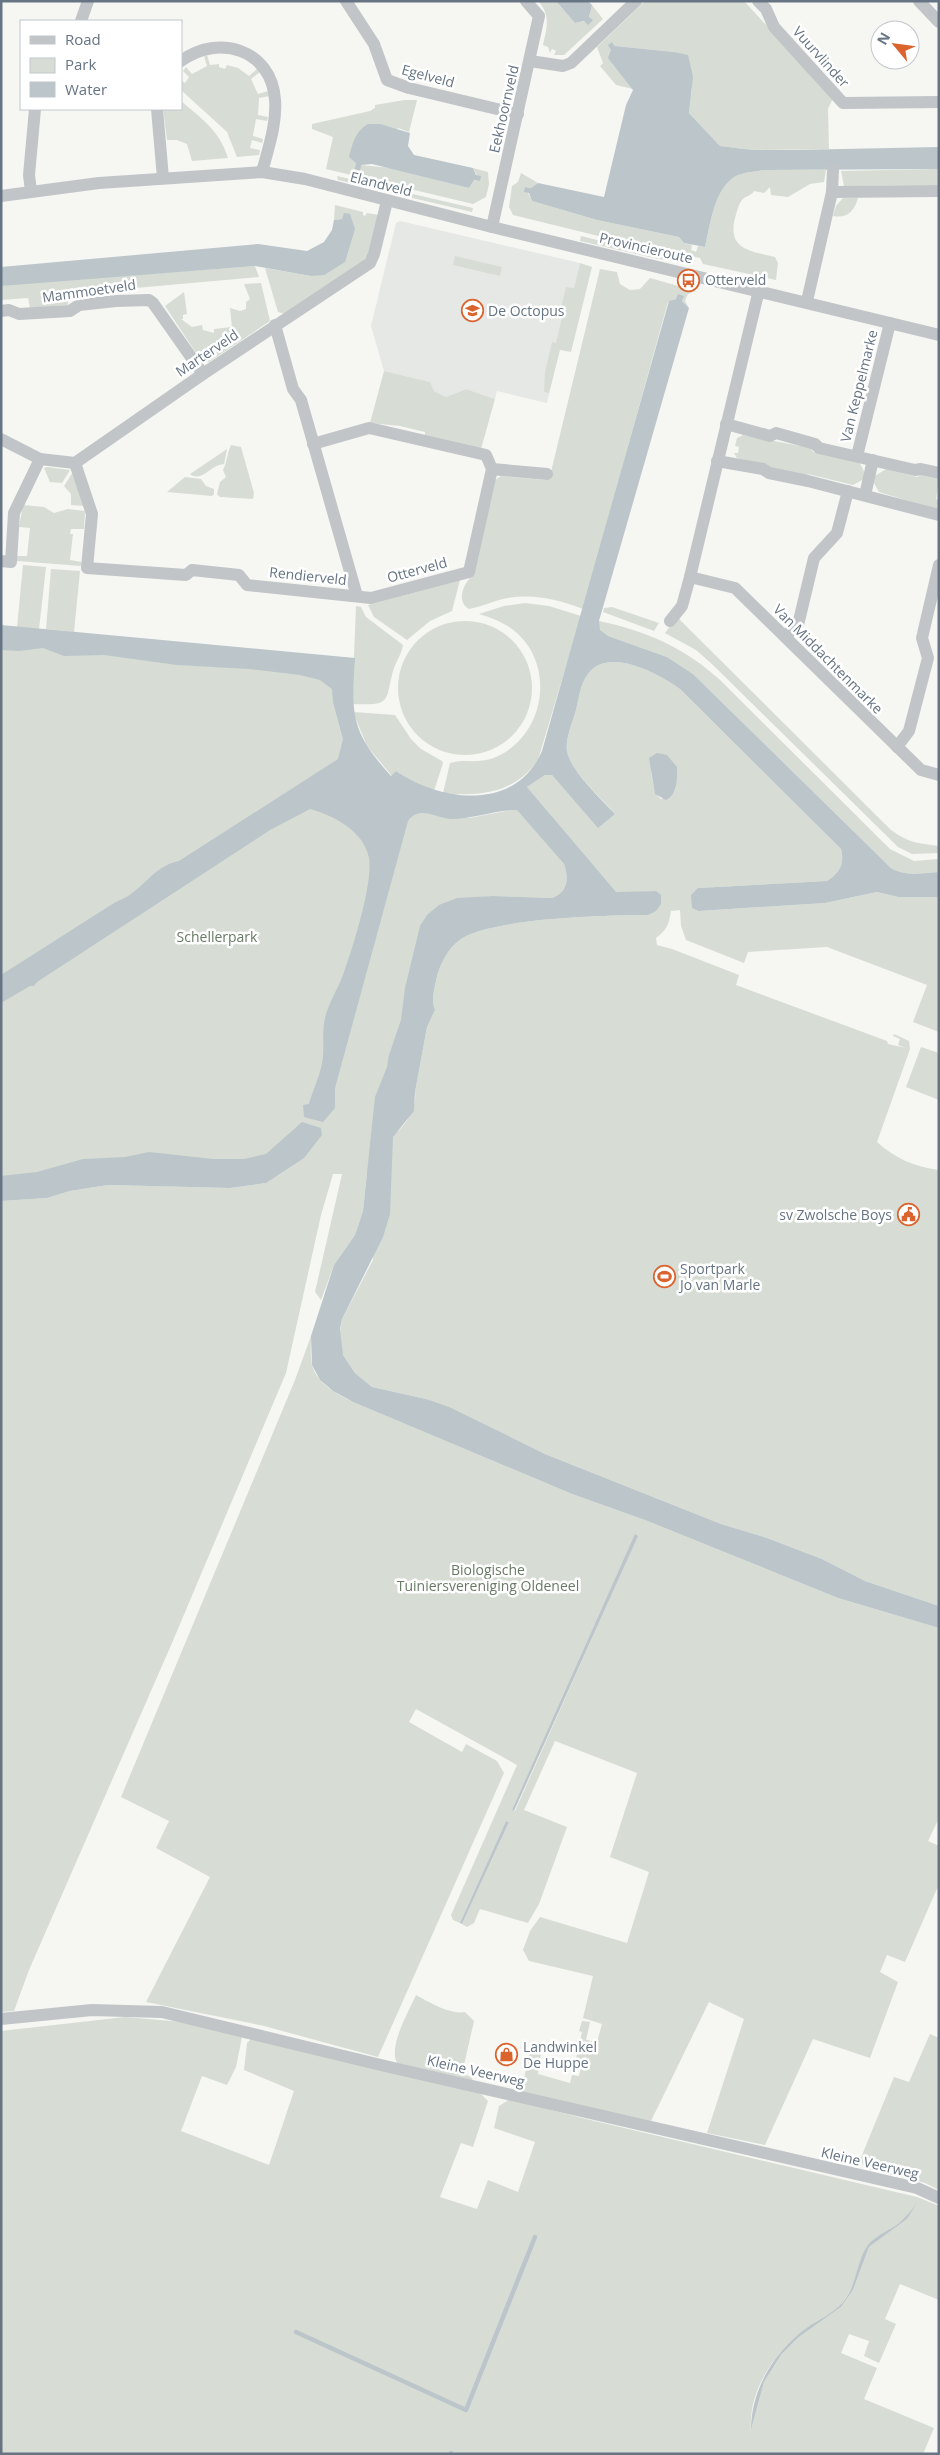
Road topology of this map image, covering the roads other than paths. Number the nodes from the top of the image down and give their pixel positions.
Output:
1 (88, 1) edge
2 (346, 1) edge
3 (526, 1) edge
4 (636, 1) edge
5 (758, 1) edge
6 (919, 1) edge
7 (81, 20) edge
8 (939, 22) edge
9 (182, 60) edge
10 (530, 61) junction
11 (939, 102) edge
12 (35, 110) edge
13 (157, 110) edge
14 (518, 114) junction
15 (833, 170) dead end
16 (262, 172) junction
17 (163, 178) junction
18 (32, 191) junction
19 (939, 191) edge
20 (832, 192) junction
21 (1, 196) edge
22 (387, 201) junction
23 (492, 227) junction
24 (759, 290) junction
25 (807, 302) junction
26 (1, 311) edge
27 (890, 323) junction
28 (275, 325) junction
29 (939, 335) edge
30 (203, 374) junction
31 (726, 424) junction
32 (1, 439) edge
33 (313, 444) junction
34 (857, 456) junction
35 (40, 459) junction
36 (717, 460) junction
37 (873, 460) junction
38 (75, 463) junction
39 (492, 469) junction
40 (939, 473) edge
41 (547, 474) dead end
42 (848, 491) junction
43 (865, 495) junction
44 (939, 515) edge
45 (1, 561) edge
46 (939, 565) edge
47 (690, 577) junction
48 (357, 596) junction
49 (670, 621) dead end
50 (785, 636) junction
51 (896, 747) junction
52 (939, 775) edge
53 (1, 2020) edge
54 (939, 2198) edge

1 - 7 street
2 - 14 street, Egelveld
3 - 10 street, Eekhoornveld
4 - 10 street
5 - 11 street, Vuurvlinder
6 - 8 street
9 - 16 street
10 - 14 street, Eekhoornveld
12 - 18 street
13 - 17 street
14 - 23 street, Eekhoornveld
15 - 20 street
16 - 17 street, Elandveld
16 - 22 street, Elandveld
17 - 18 street, Elandveld
18 - 21 street, Elandveld
19 - 20 street
20 - 25 street
22 - 23 street, Elandveld
22 - 28 street, Marterveld
23 - 24 street, Provincieroute
24 - 25 street, Provincieroute
24 - 31 street
25 - 27 street, Provincieroute
26 - 30 street, Mammoetveld
27 - 29 street, Provincieroute
27 - 34 street, Van Keppelmarke
28 - 30 street, Marterveld
28 - 33 street, Rendierveld
30 - 38 street, Marterveld
31 - 34 street, Van Keppelmarke
31 - 36 street
32 - 35 street
33 - 39 street
33 - 48 street, Rendierveld
34 - 37 street, Van Keppelmarke
35 - 38 street
35 - 45 street
36 - 42 street
36 - 47 street
37 - 40 street, Van Keppelmarke
37 - 43 street
38 - 48 street, Rendierveld
39 - 41 street
39 - 48 street, Otterveld
42 - 43 street
42 - 50 street
43 - 44 street
46 - 51 street
47 - 49 street
47 - 50 street, Van Middachtenmarke
50 - 51 street, Van Middachtenmarke
51 - 52 street, Van Middachtenmarke
53 - 54 street, Kleine Veerweg

